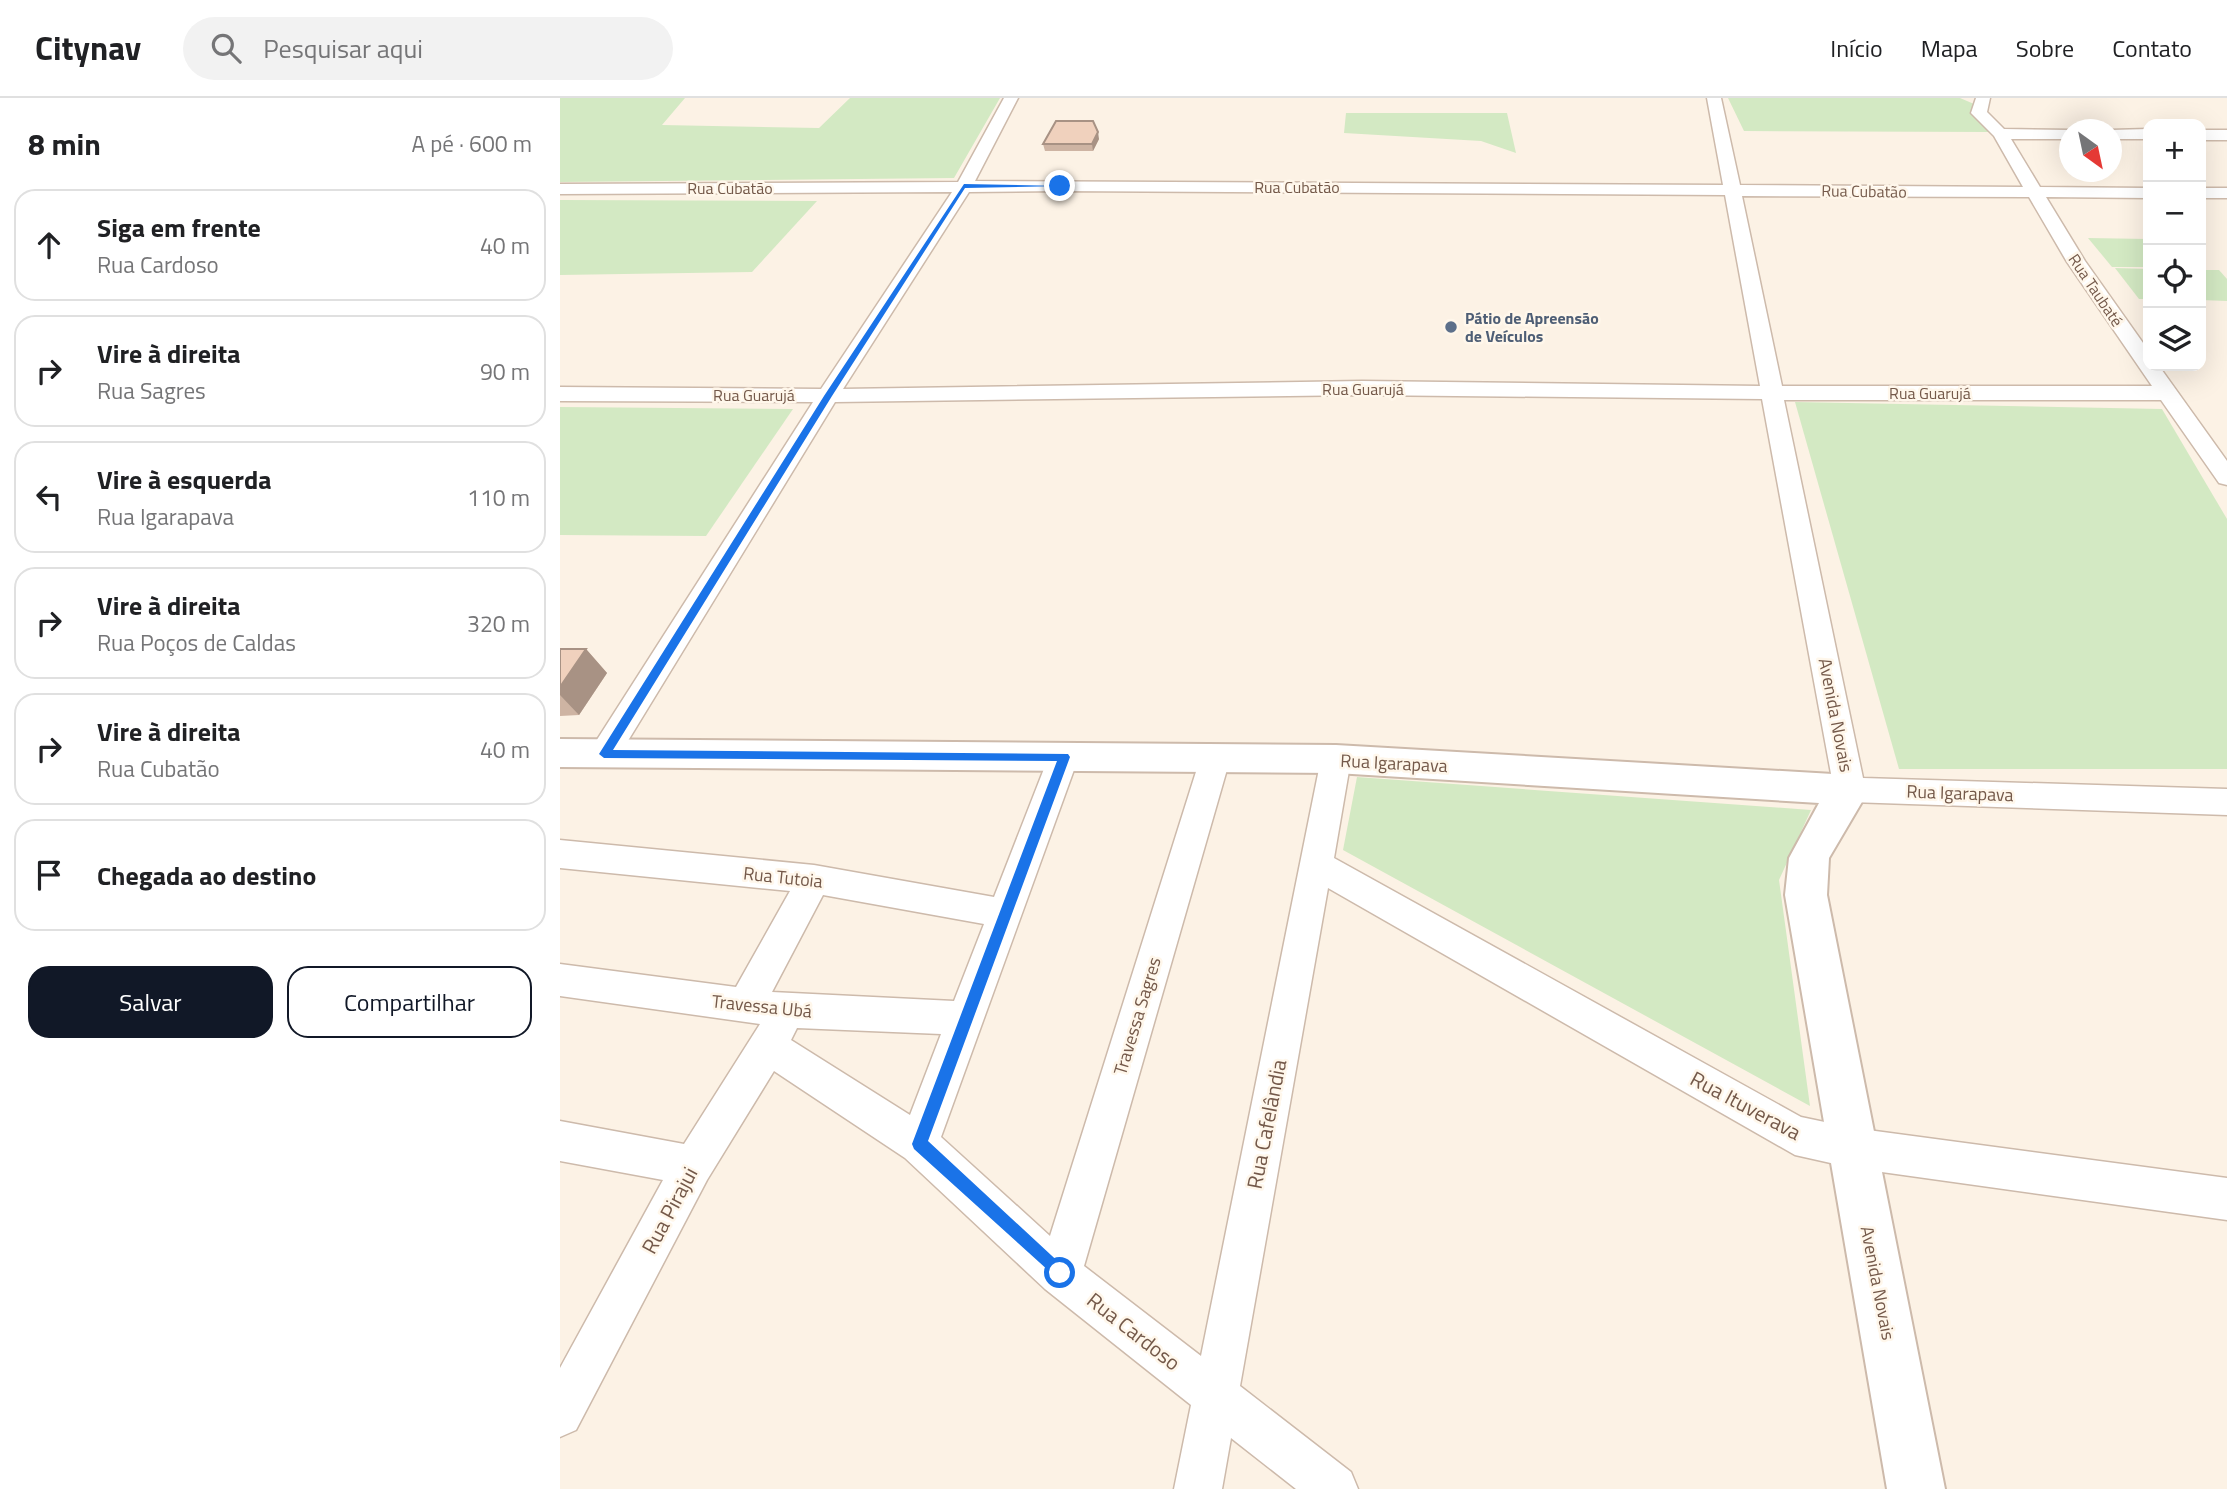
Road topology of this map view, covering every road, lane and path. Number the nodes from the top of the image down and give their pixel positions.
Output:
1 (1010, 98) edge
2 (1714, 98) edge
3 (1983, 98) edge
4 (2000, 134) junction
5 (2059, 134) edge
6 (2122, 134) edge
7 (2143, 134) edge
8 (2206, 135) edge
9 (2227, 135) edge
10 (964, 186) junction
11 (560, 189) edge
12 (1734, 189) junction
13 (2035, 193) junction
14 (2143, 193) edge
15 (2206, 193) edge
16 (2227, 193) edge
17 (1772, 393) junction
18 (2166, 393) junction
19 (560, 394) edge
20 (828, 396) junction
21 (2227, 478) edge
22 (560, 753) edge
23 (604, 754) junction
24 (1064, 757) junction
25 (1215, 759) junction
26 (1336, 759) junction
27 (1850, 790) junction
28 (2227, 802) edge
29 (560, 854) edge
30 (1315, 864) junction
31 (814, 879) junction
32 (1004, 912) junction
33 (564, 987) edge
34 (746, 1005) junction
35 (966, 1018) junction
36 (777, 1028) junction
37 (560, 1141) edge
38 (919, 1144) junction
39 (1853, 1149) junction
40 (693, 1166) junction
41 (2227, 1199) edge
42 (1060, 1273) junction
43 (1216, 1395) junction
44 (560, 1414) edge
45 (1198, 1489) edge
46 (1334, 1489) edge
47 (1916, 1489) edge

1 - 10 street
2 - 12 street, Avenida Novais
3 - 4 street, Rua Taubaté
4 - 5 street
4 - 13 street, Rua Taubaté
6 - 7 street
8 - 9 street
10 - 11 street, Rua Cubatão
10 - 12 street, Rua Cubatão
10 - 20 street
12 - 13 street, Rua Cubatão
12 - 17 street, Avenida Novais
13 - 14 street, Rua Cubatão
13 - 18 street, Rua Taubaté
15 - 16 street
17 - 18 street, Rua Guarujá
17 - 20 street, Rua Guarujá
17 - 27 street, Avenida Novais
18 - 21 street, Rua Taubaté
19 - 20 street, Rua Guarujá
20 - 23 street
22 - 23 street, Rua Igarapava
23 - 24 street, Rua Igarapava
24 - 25 street, Rua Igarapava
24 - 32 street
25 - 26 street, Rua Igarapava
25 - 42 street, Travessa Sagres
26 - 27 street, Rua Igarapava
26 - 30 street, Rua Cafelândia
27 - 28 street, Rua Igarapava
27 - 39 street, Avenida Novais
29 - 31 street, Rua Tutoia
30 - 39 street, Rua Ituverava
30 - 43 street, Rua Cafelândia
31 - 32 street, Rua Tutoia
31 - 34 street
32 - 35 street
33 - 34 street, Travessa Ubá
34 - 36 street, Travessa Ubá
35 - 36 street, Travessa Ubá
35 - 38 street
36 - 38 street, Rua Cardoso
36 - 40 street, Rua Pirajui
37 - 40 street
38 - 42 street, Rua Cardoso
39 - 41 street, Rua Ituverava
39 - 47 street, Avenida Novais
40 - 44 street, Rua Pirajui
42 - 43 street, Rua Cardoso
43 - 45 street, Rua Cafelândia
43 - 46 street, Rua Cardoso

